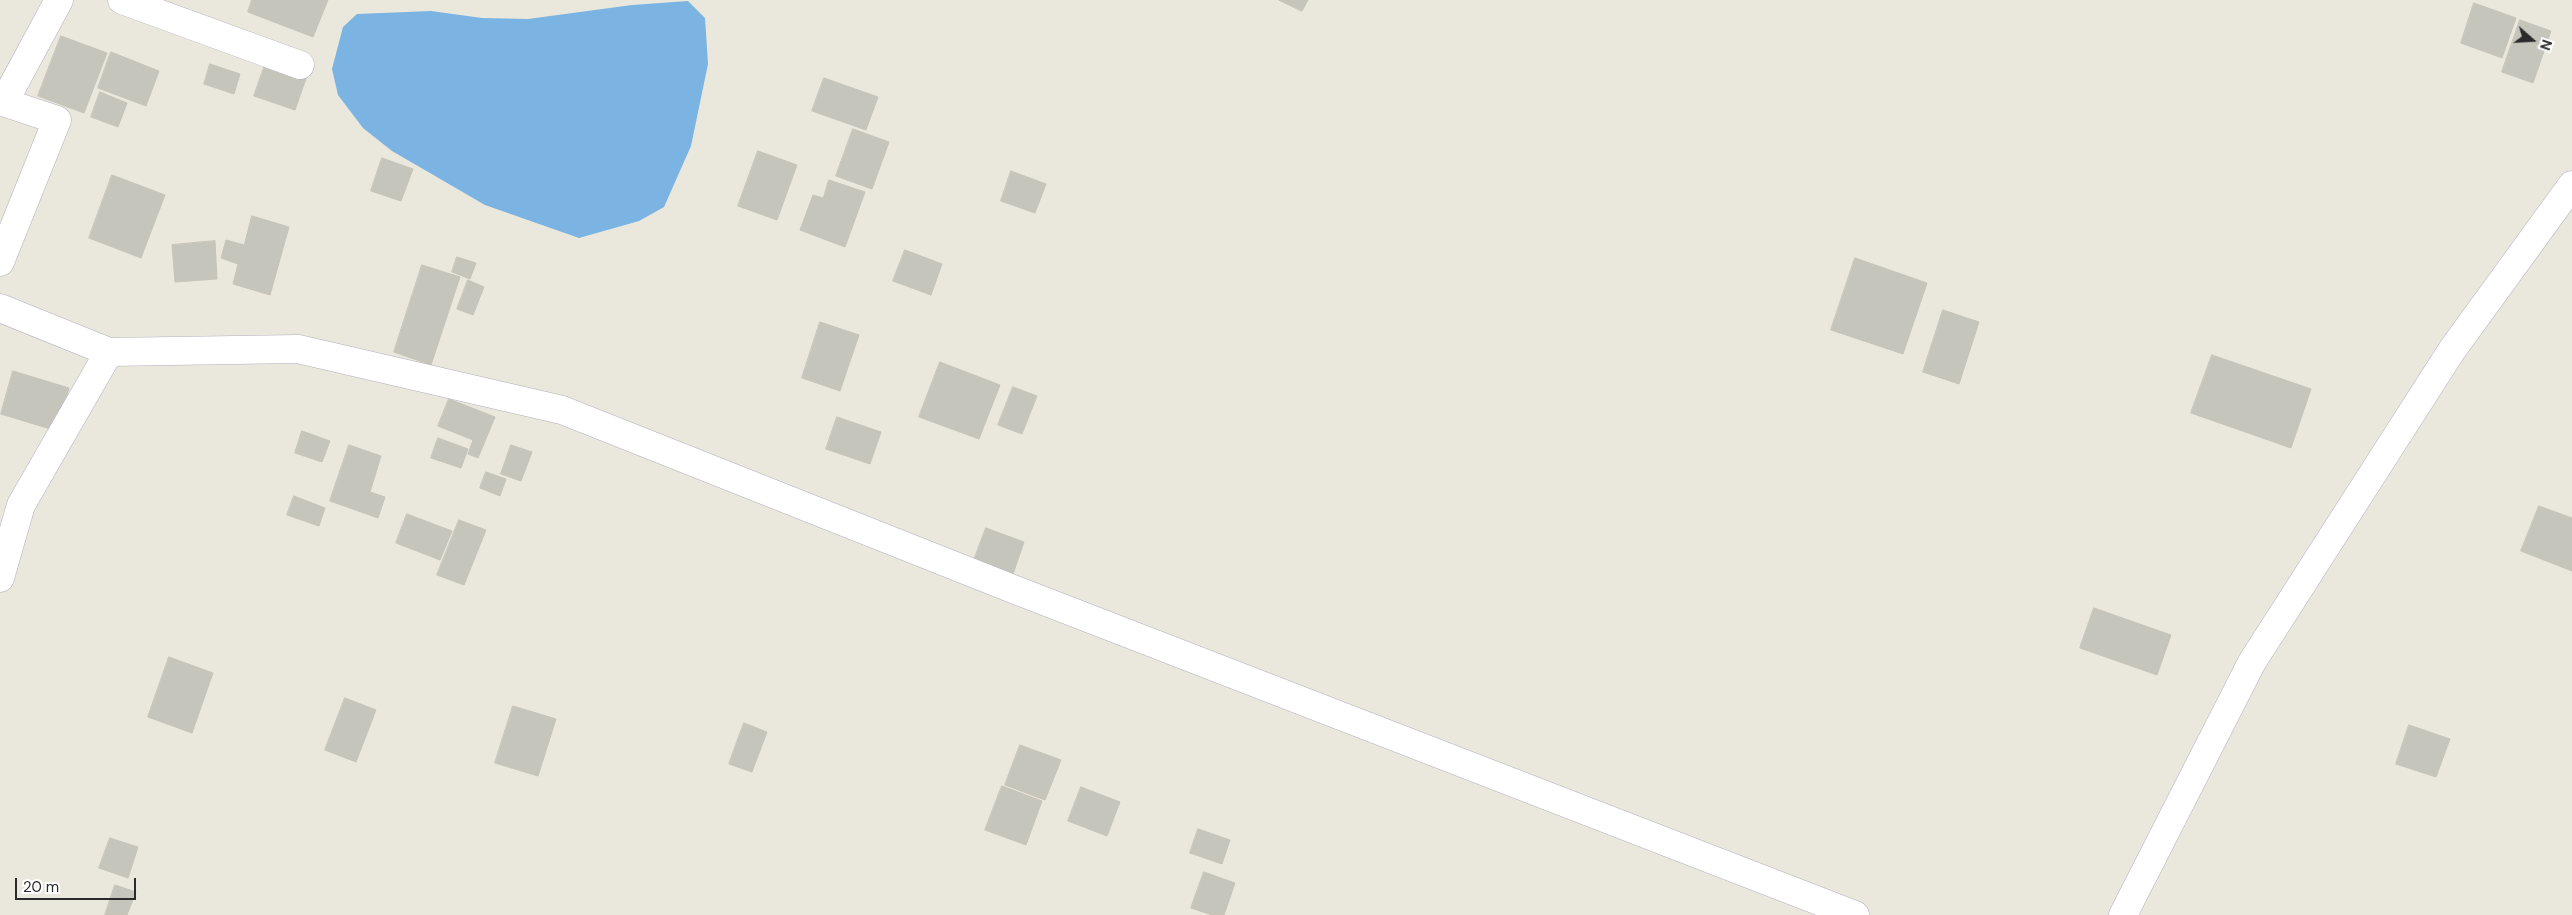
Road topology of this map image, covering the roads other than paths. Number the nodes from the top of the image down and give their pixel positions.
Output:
1 (59, 0) edge
2 (122, 0) edge
3 (300, 65) dead end
4 (2, 101) edge
5 (2572, 185) edge
6 (0, 262) edge
7 (0, 308) edge
8 (109, 352) junction
9 (0, 578) edge
10 (1855, 915) edge
11 (2123, 915) edge

1 - 4 street
2 - 3 street
4 - 6 street
5 - 11 street
7 - 8 street
8 - 9 street
8 - 10 street

